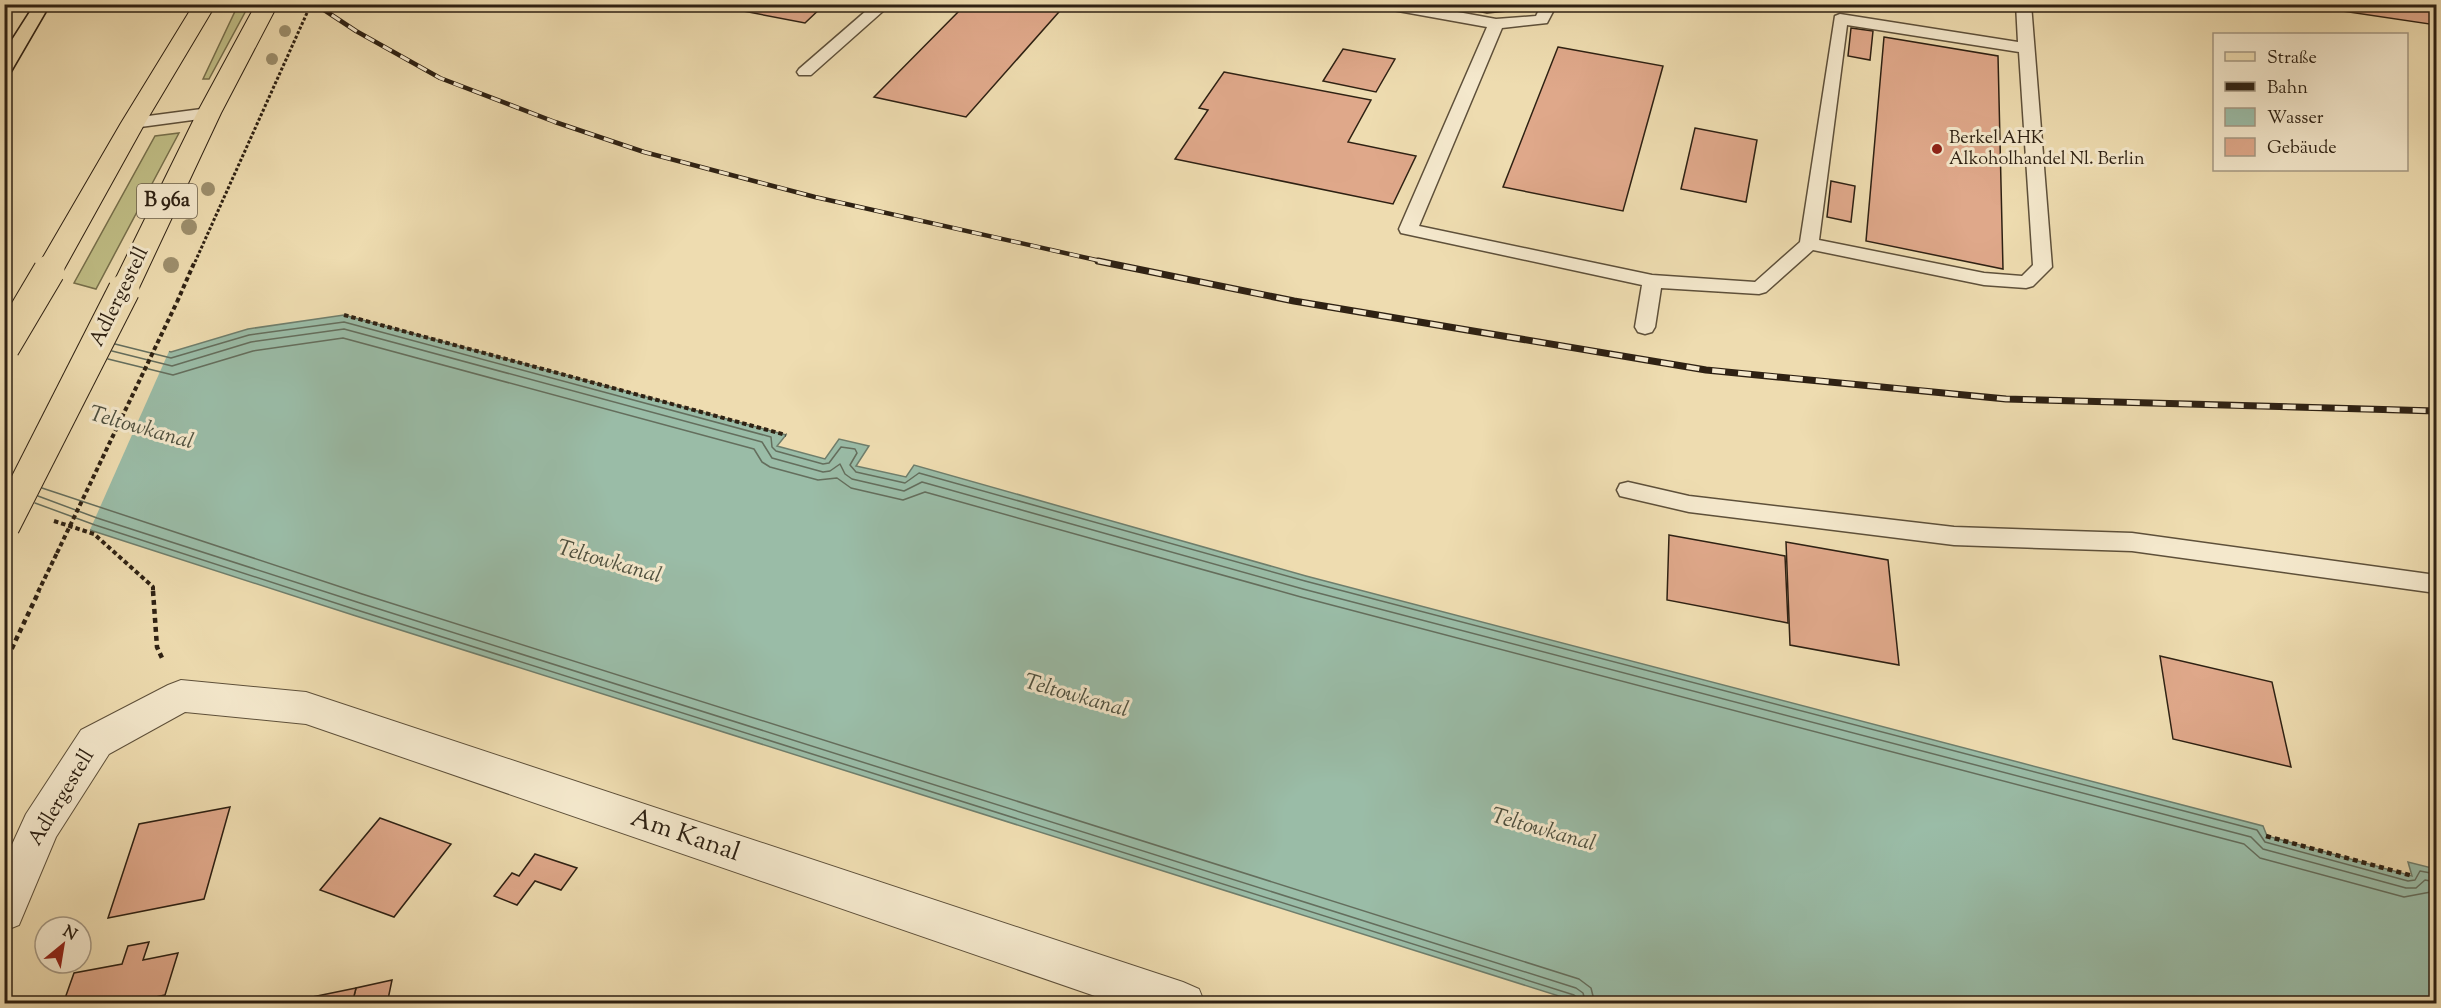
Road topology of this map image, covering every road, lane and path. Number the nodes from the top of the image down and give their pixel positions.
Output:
1 (205, 4) edge
2 (267, 4) edge
3 (311, 4) edge
4 (884, 4) edge
5 (1387, 4) edge
6 (1550, 4) edge
7 (2023, 4) edge
8 (1496, 24) junction
9 (2025, 48) junction
10 (805, 72) dead end
11 (209, 113) junction
12 (133, 123) junction
13 (1809, 244) junction
14 (1652, 281) junction
15 (344, 315) dead end
16 (1645, 327) dead end
17 (4, 347) edge
18 (786, 435) dead end
19 (1628, 490) dead end
20 (49, 520) dead end
21 (4, 526) edge
22 (2436, 584) edge
23 (4, 665) edge
24 (181, 696) junction
25 (2266, 836) dead end
26 (2413, 876) dead end
27 (4, 910) edge
28 (1183, 1004) edge

1 - 12 main road
2 - 11 main road, Adlergestell / B 96a
3 - 23 path, bridge
4 - 10 lane
5 - 8 lane
6 - 8 lane
7 - 9 lane
8 - 14 lane
9 - 13 lane
9 - 13 lane
11 - 12 lane
11 - 21 main road, Adlergestell / B 96a, bridge
12 - 17 main road, bridge
13 - 14 lane
14 - 16 lane
15 - 18 path
19 - 22 lane
20 - 24 path
24 - 27 street, Adlergestell
24 - 28 street, Am Kanal
25 - 26 path

